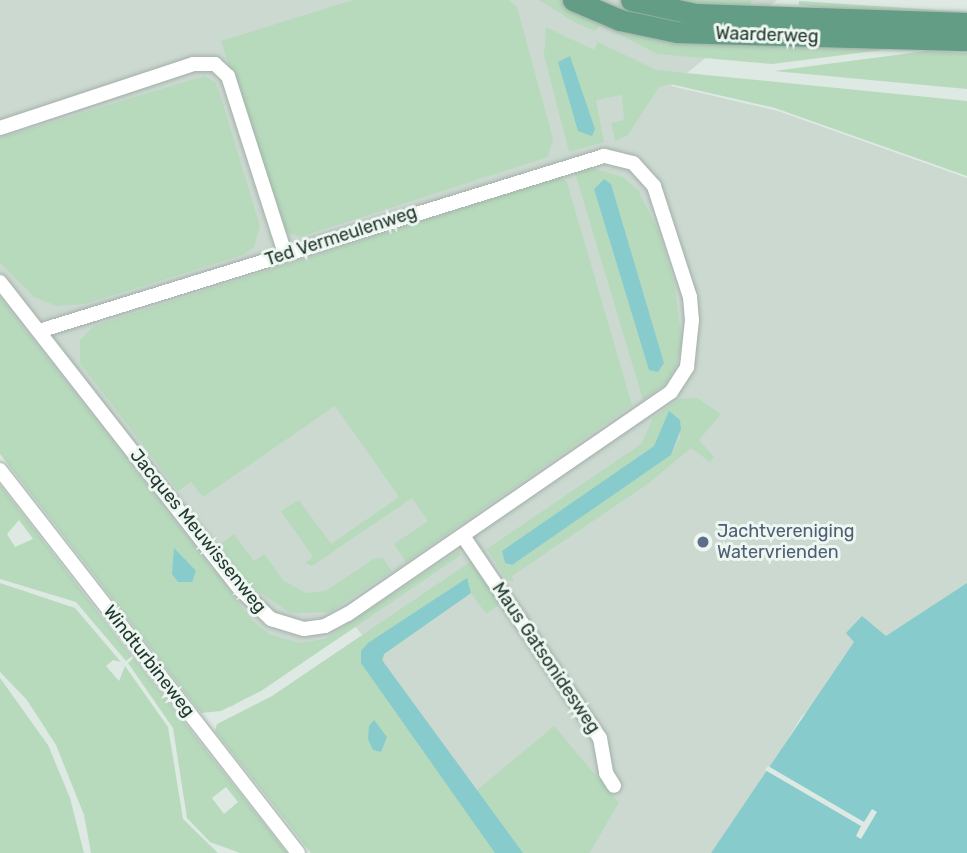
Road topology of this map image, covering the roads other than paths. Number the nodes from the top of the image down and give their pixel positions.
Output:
1 (573, 0) edge
2 (631, 0) edge
3 (967, 23) edge
4 (967, 40) edge
5 (0, 128) edge
6 (285, 254) junction
7 (0, 282) edge
8 (39, 331) junction
9 (684, 374) joint
10 (0, 470) edge
11 (463, 536) junction
12 (614, 786) dead end
13 (298, 853) edge

1 - 4 main road, Waarderweg
2 - 3 main road, Waarderweg
5 - 6 street
6 - 8 street, Ted Vermeulenweg
6 - 9 street, Ted Vermeulenweg
7 - 8 street, Jacques Meuwissenweg
8 - 11 street, Jacques Meuwissenweg
9 - 11 street, Jacques Meuwissenweg
10 - 13 street, Windturbineweg
11 - 12 street, Maus Gatsonidesweg

